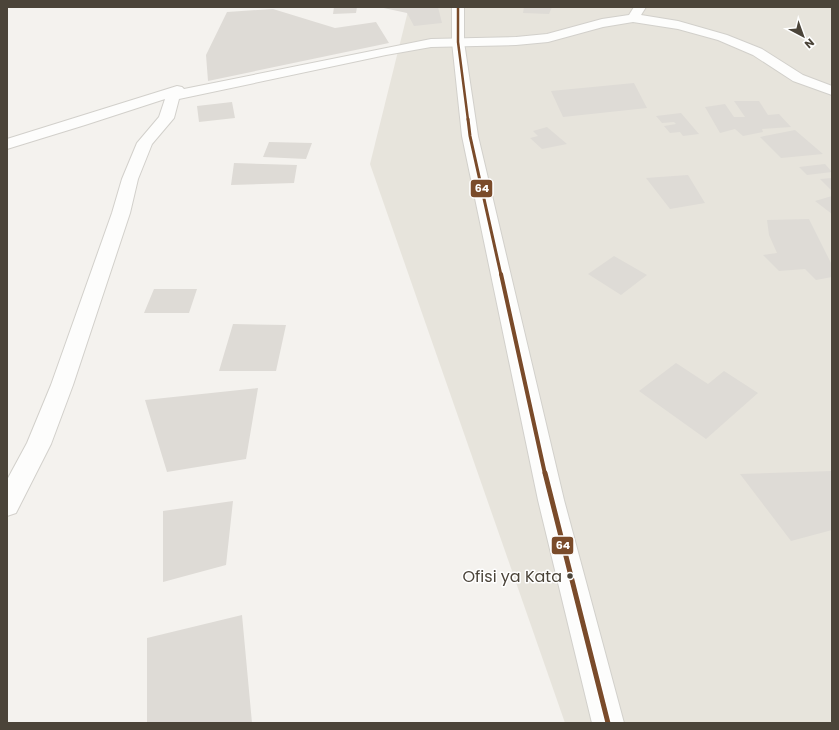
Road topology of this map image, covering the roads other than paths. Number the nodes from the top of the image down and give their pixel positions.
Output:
1 (458, 7) edge
2 (637, 13) edge
3 (458, 42) junction
4 (832, 90) edge
5 (173, 96) junction
6 (7, 144) edge
7 (7, 506) edge
8 (608, 723) edge

1 - 3 street
2 - 3 street
2 - 4 street
3 - 5 street
3 - 8 street
5 - 6 street
5 - 7 street

